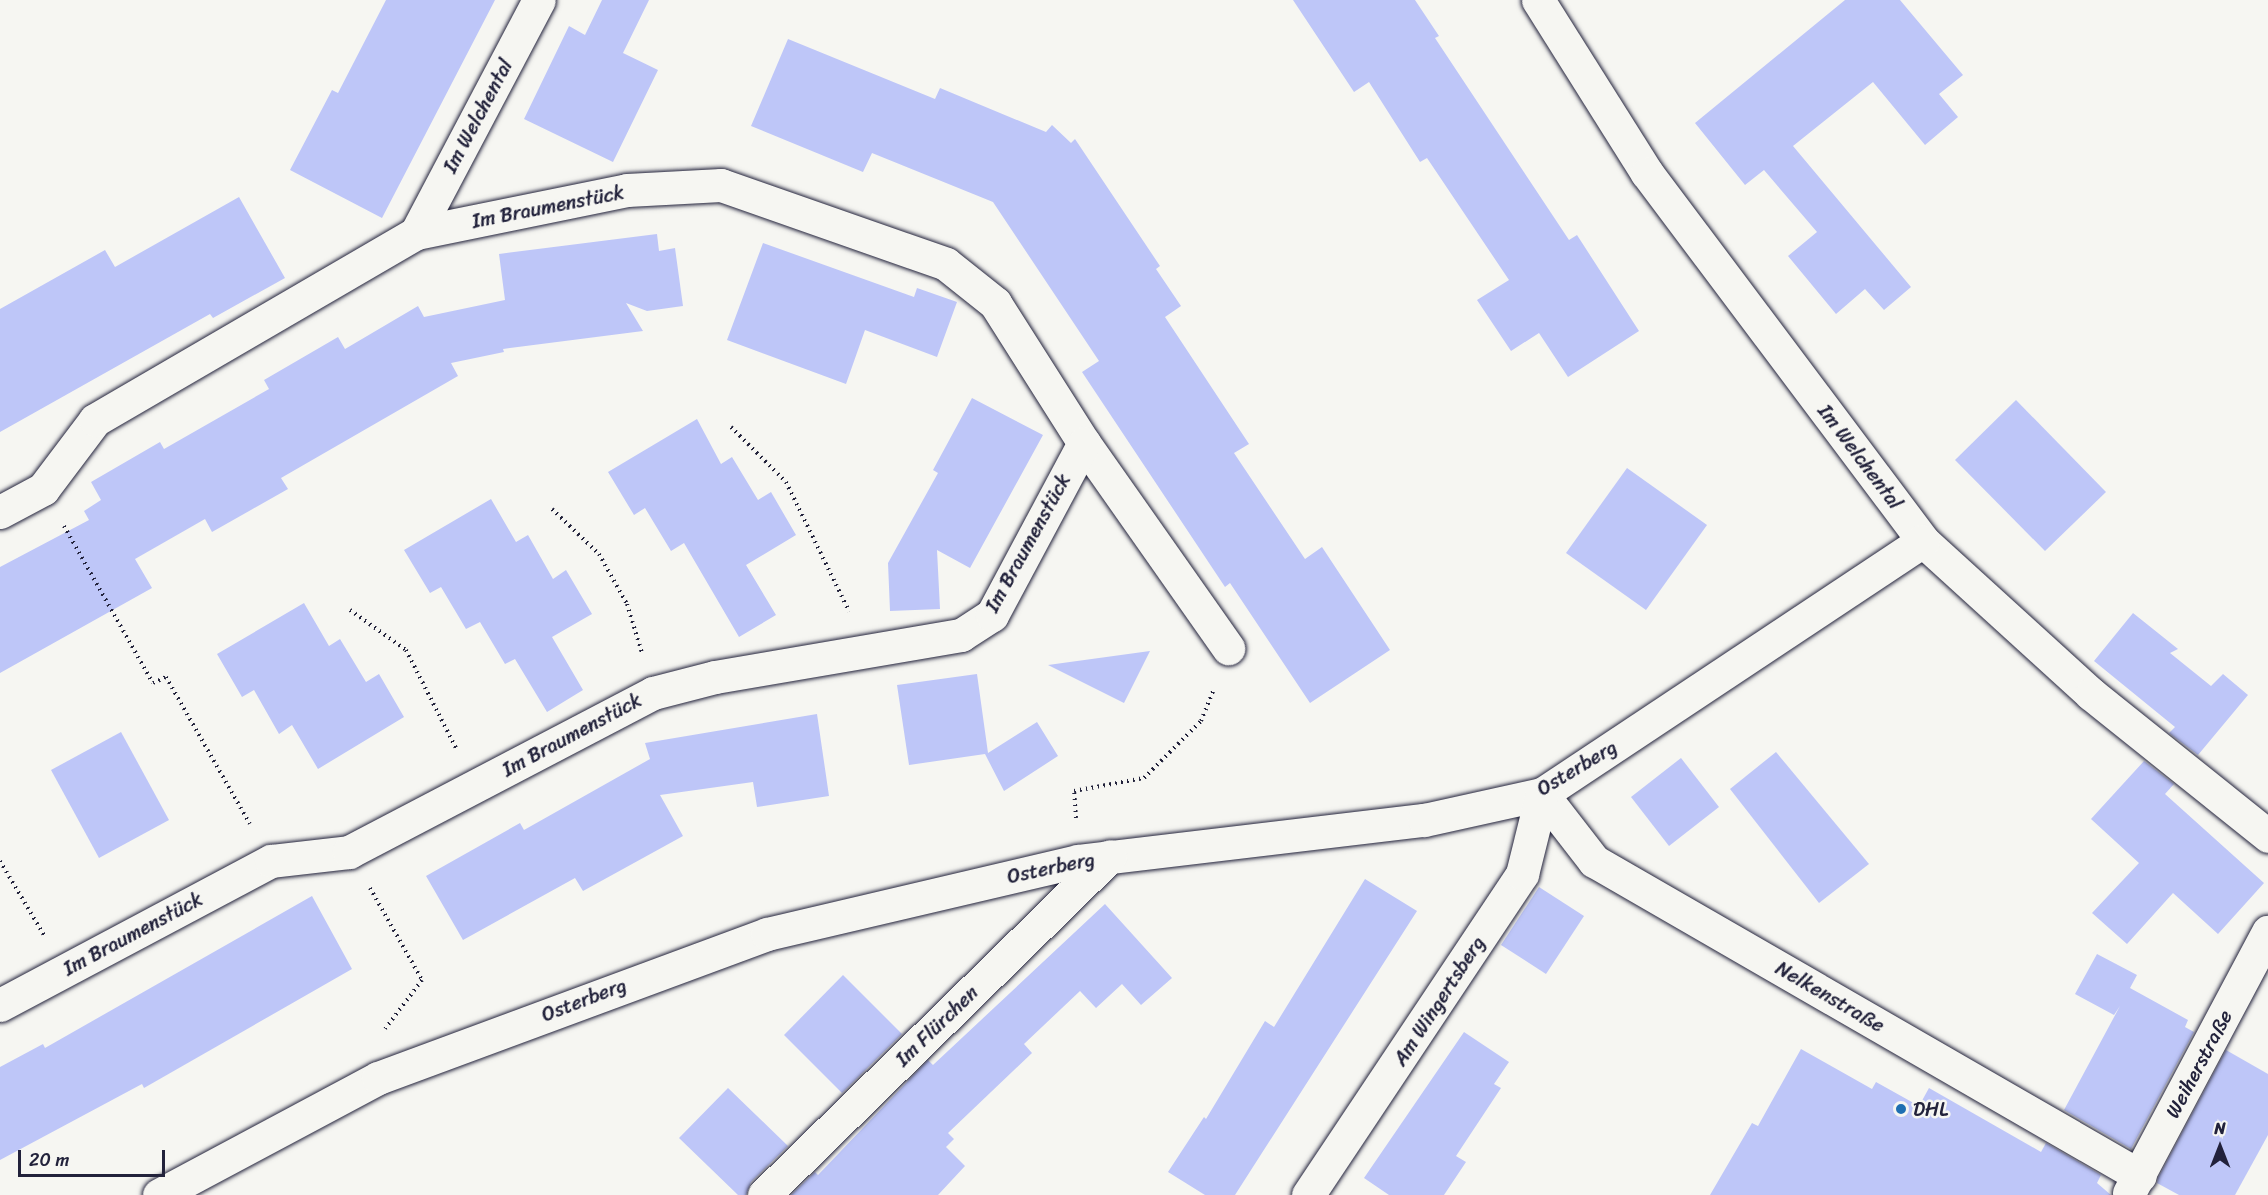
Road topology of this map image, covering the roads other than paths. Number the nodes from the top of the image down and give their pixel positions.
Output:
1 (539, 0) edge
2 (1538, 0) edge
3 (416, 233) junction
4 (1084, 443) junction
5 (0, 512) edge
6 (1923, 541) junction
7 (1228, 648) dead end
8 (1542, 794) junction
9 (2268, 836) edge
10 (1110, 856) junction
11 (2268, 932) edge
12 (0, 1005) edge
13 (2134, 1185) edge
14 (159, 1195) edge
15 (764, 1195) edge
16 (1308, 1195) edge

1 - 3 street, Im Welchental
2 - 6 street, Im Welchental
3 - 4 street, Im Braumenstück
3 - 5 street, Im Braumenstück
4 - 7 street, Im Braumenstück
4 - 12 street, Im Braumenstück
6 - 8 street, Osterberg
6 - 9 street, Im Welchental
8 - 10 street, Osterberg
8 - 13 street, Nelkenstraße
8 - 16 street, Am Wingertsberg
10 - 14 street, Osterberg
10 - 15 street, Im Flürchen
11 - 13 street, Weiherstraße

